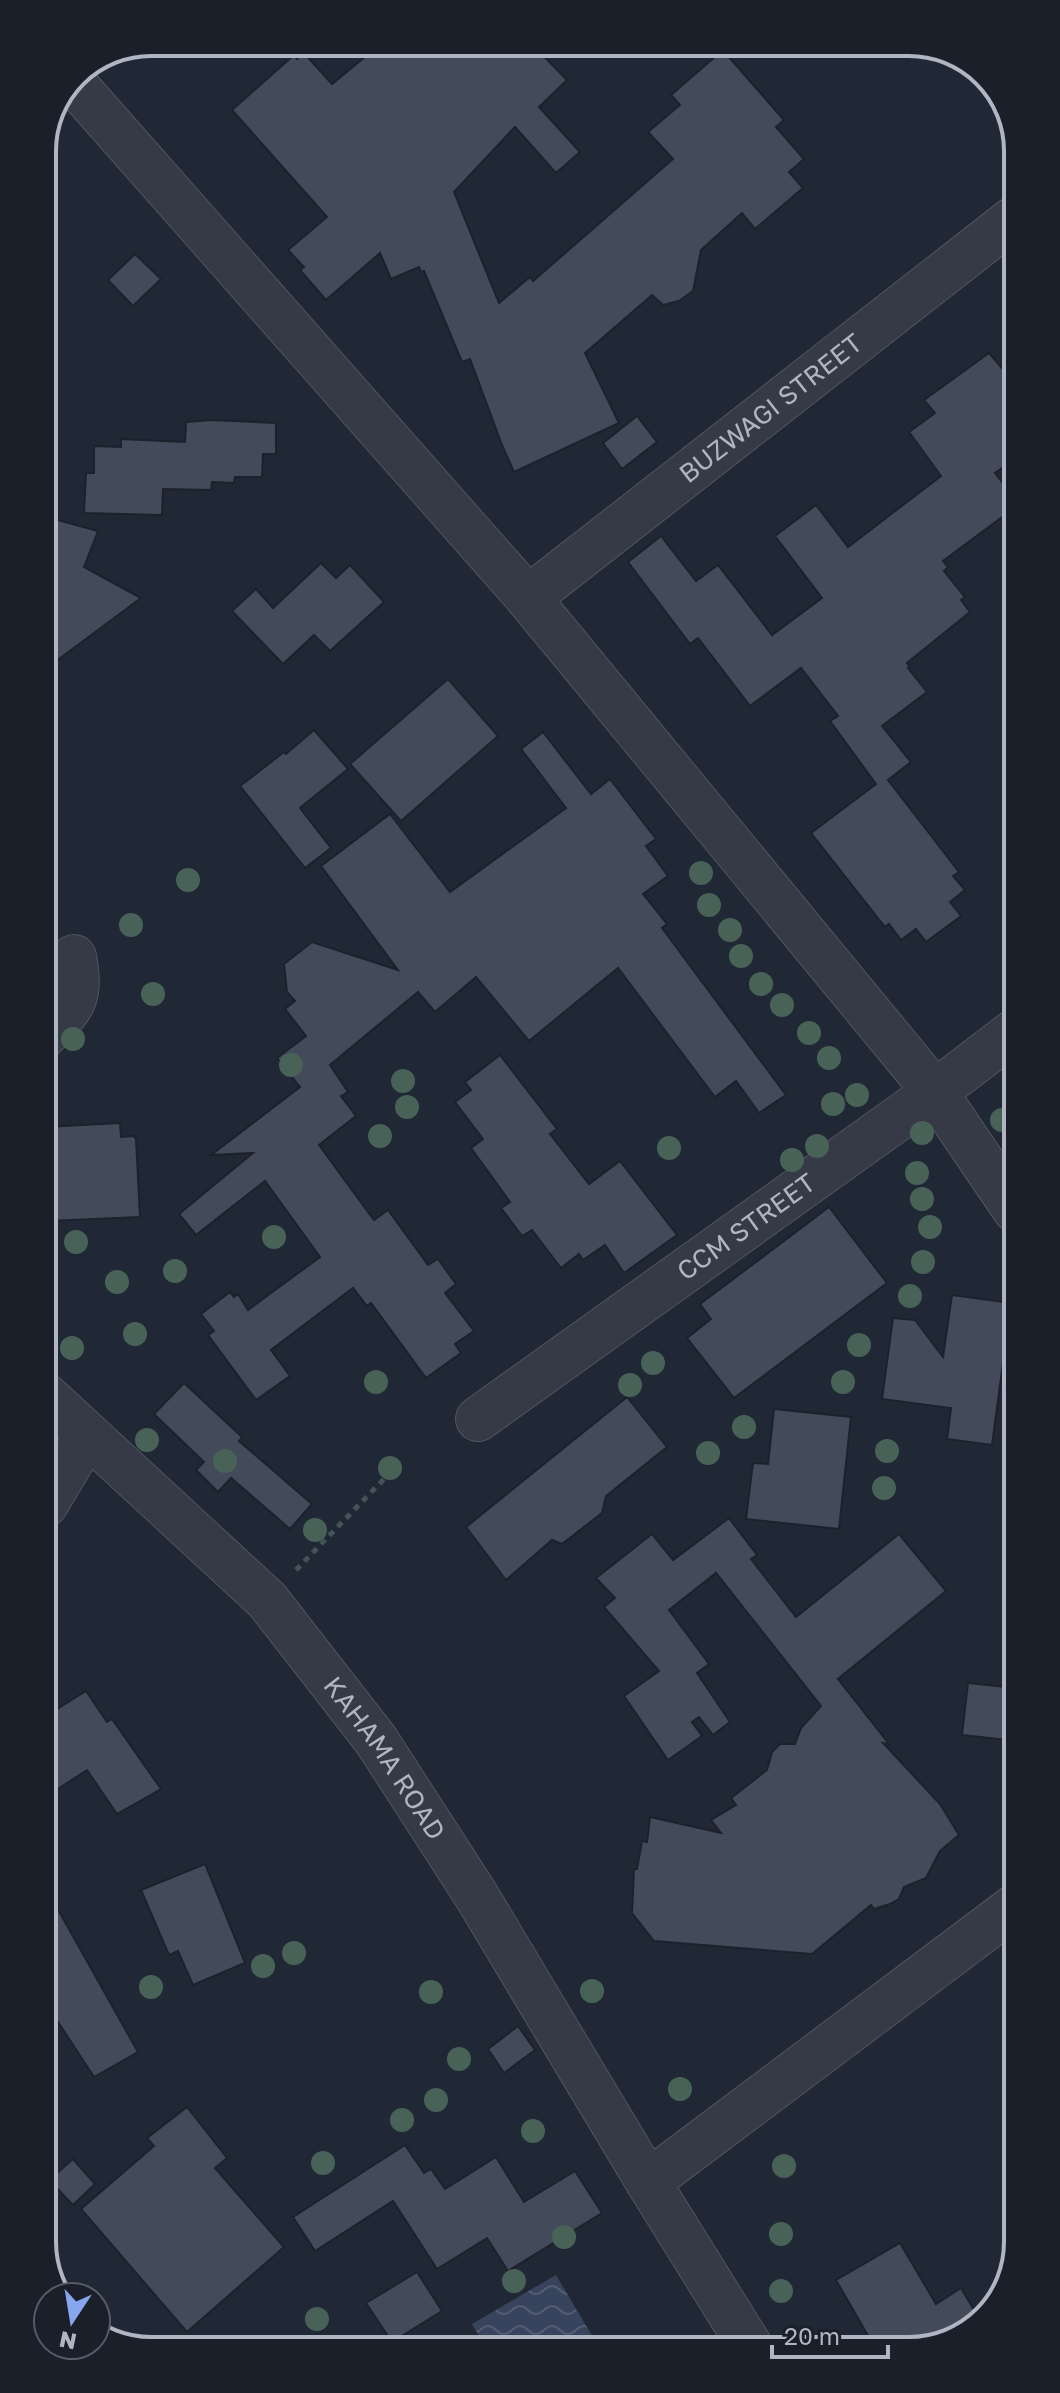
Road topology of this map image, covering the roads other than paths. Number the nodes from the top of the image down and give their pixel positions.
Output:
1 (84, 85) edge
2 (1004, 226) edge
3 (528, 598) junction
4 (74, 957) dead end
5 (56, 1024) edge
6 (1004, 1039) edge
7 (935, 1092) junction
8 (1004, 1194) edge
9 (56, 1406) edge
10 (478, 1419) dead end
11 (87, 1435) junction
12 (56, 1487) edge
13 (1004, 1915) edge
14 (648, 2182) junction
15 (744, 2337) edge

1 - 3 street
2 - 3 street, BUZWAGI STREET
3 - 7 street
4 - 5 street
6 - 7 street, CCM STREET
7 - 8 street
7 - 10 street, CCM STREET
9 - 11 street, KAHAMA ROAD
11 - 12 street
11 - 14 street, KAHAMA ROAD
13 - 14 street
14 - 15 street, KAHAMA ROAD

